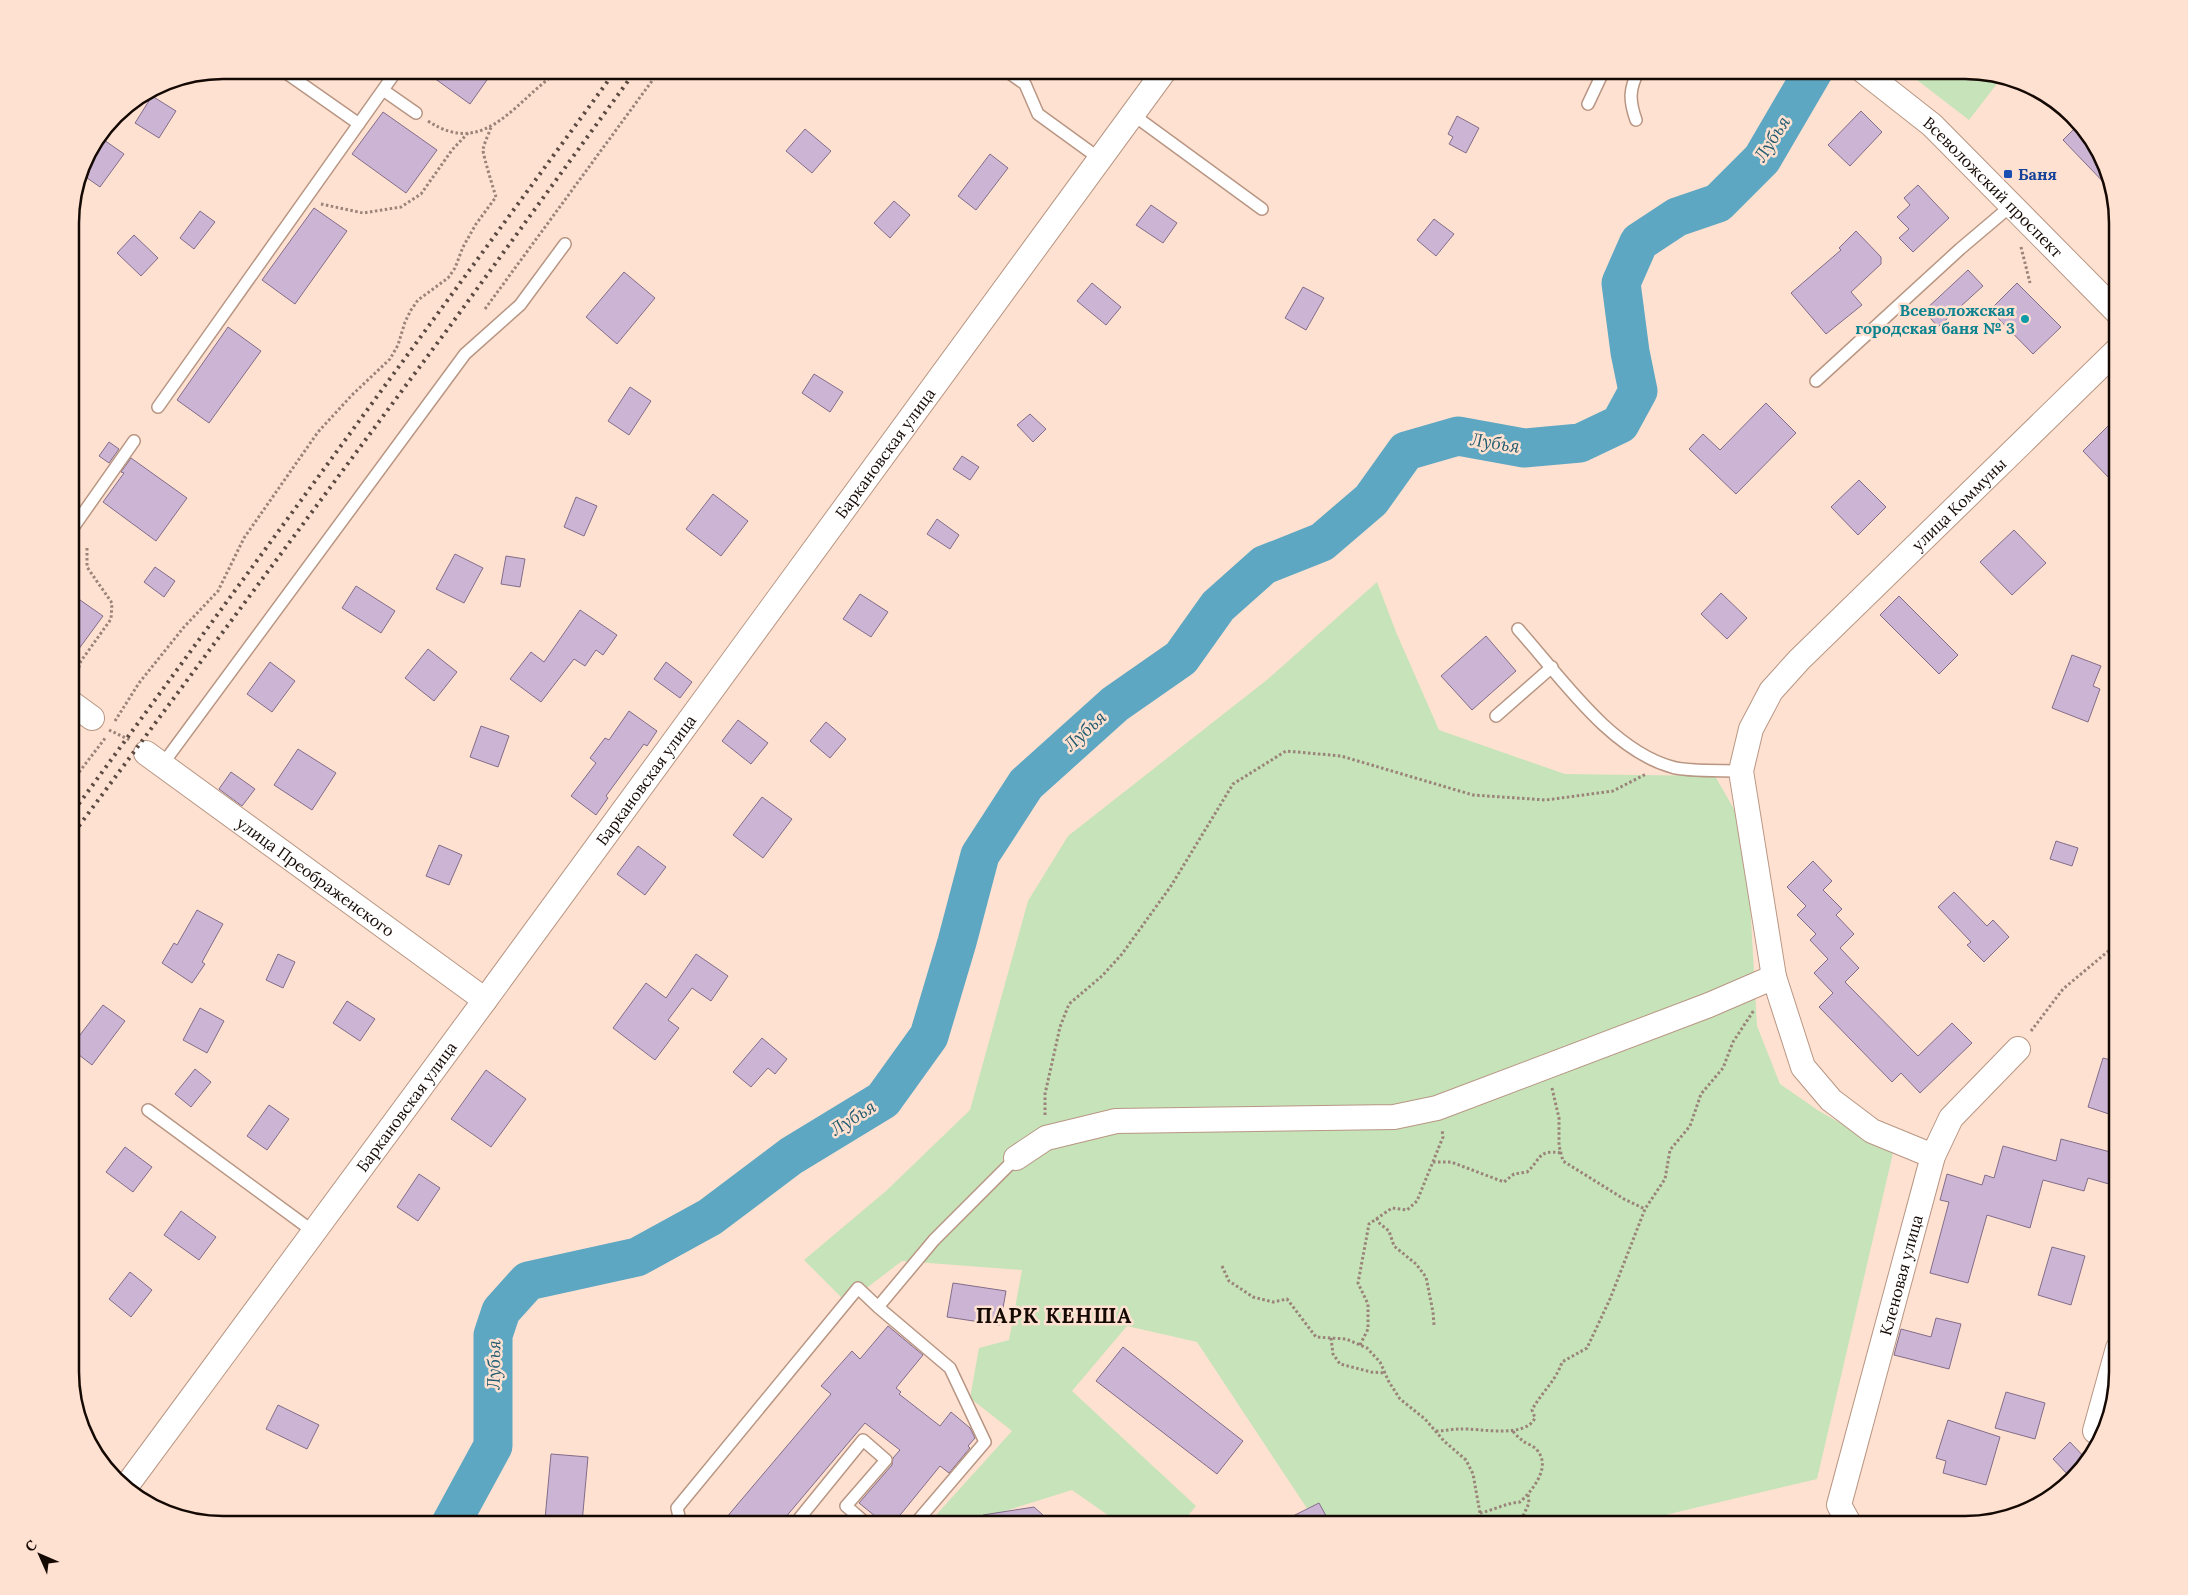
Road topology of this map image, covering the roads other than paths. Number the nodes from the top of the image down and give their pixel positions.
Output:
1 (295, 79) edge
2 (391, 79) edge
3 (1018, 79) edge
4 (1158, 79) edge
5 (1600, 79) edge
6 (1634, 79) edge
7 (1874, 79) edge
8 (383, 90) junction
9 (1588, 104) dead end
10 (416, 113) road end
11 (1132, 114) junction
12 (1636, 120) dead end
13 (359, 124) junction
14 (1100, 159) junction
15 (2012, 206) junction
16 (1262, 209) dead end
17 (566, 244) dead end
18 (2109, 304) edge
19 (2109, 358) edge
20 (1816, 382) dead end
21 (158, 407) dead end
22 (134, 441) dead end
23 (79, 519) edge
24 (1518, 629) dead end
25 (1552, 667) junction
26 (79, 708) edge
27 (1496, 716) dead end
28 (101, 724) road end
29 (154, 759) joint
30 (1741, 771) junction
31 (1774, 977) junction
32 (485, 1000) junction
33 (2018, 1049) road end
34 (148, 1110) dead end
35 (1933, 1156) junction
36 (1016, 1158) joint
37 (314, 1232) junction
38 (878, 1307) junction
39 (2108, 1382) edge
40 (2095, 1431) dead end
41 (130, 1482) edge
42 (679, 1516) edge
43 (801, 1516) edge
44 (858, 1516) edge
45 (922, 1516) edge
46 (1845, 1516) edge

1 - 13 lane
2 - 8 lane
3 - 14 lane
4 - 11 street, Баркановская улица
5 - 9 lane
6 - 12 lane
7 - 15 street, Всеволожский проспект
8 - 10 lane
8 - 13 lane
11 - 14 street, Баркановская улица
11 - 16 lane
13 - 21 lane
14 - 32 street, Баркановская улица
15 - 18 street, Всеволожский проспект
15 - 20 lane
17 - 29 lane
19 - 30 street, улица Коммуны
22 - 23 lane
24 - 25 lane
25 - 27 lane
25 - 30 lane
26 - 28 street
29 - 32 street, улица Преображенского
30 - 31 street
31 - 35 street
31 - 36 street
32 - 37 street, Баркановская улица
33 - 35 street, Кленовая улица
34 - 37 lane
35 - 46 street, Кленовая улица
36 - 38 lane
37 - 41 street, Баркановская улица
38 - 42 lane
38 - 45 lane
39 - 40 street
43 - 44 lane

